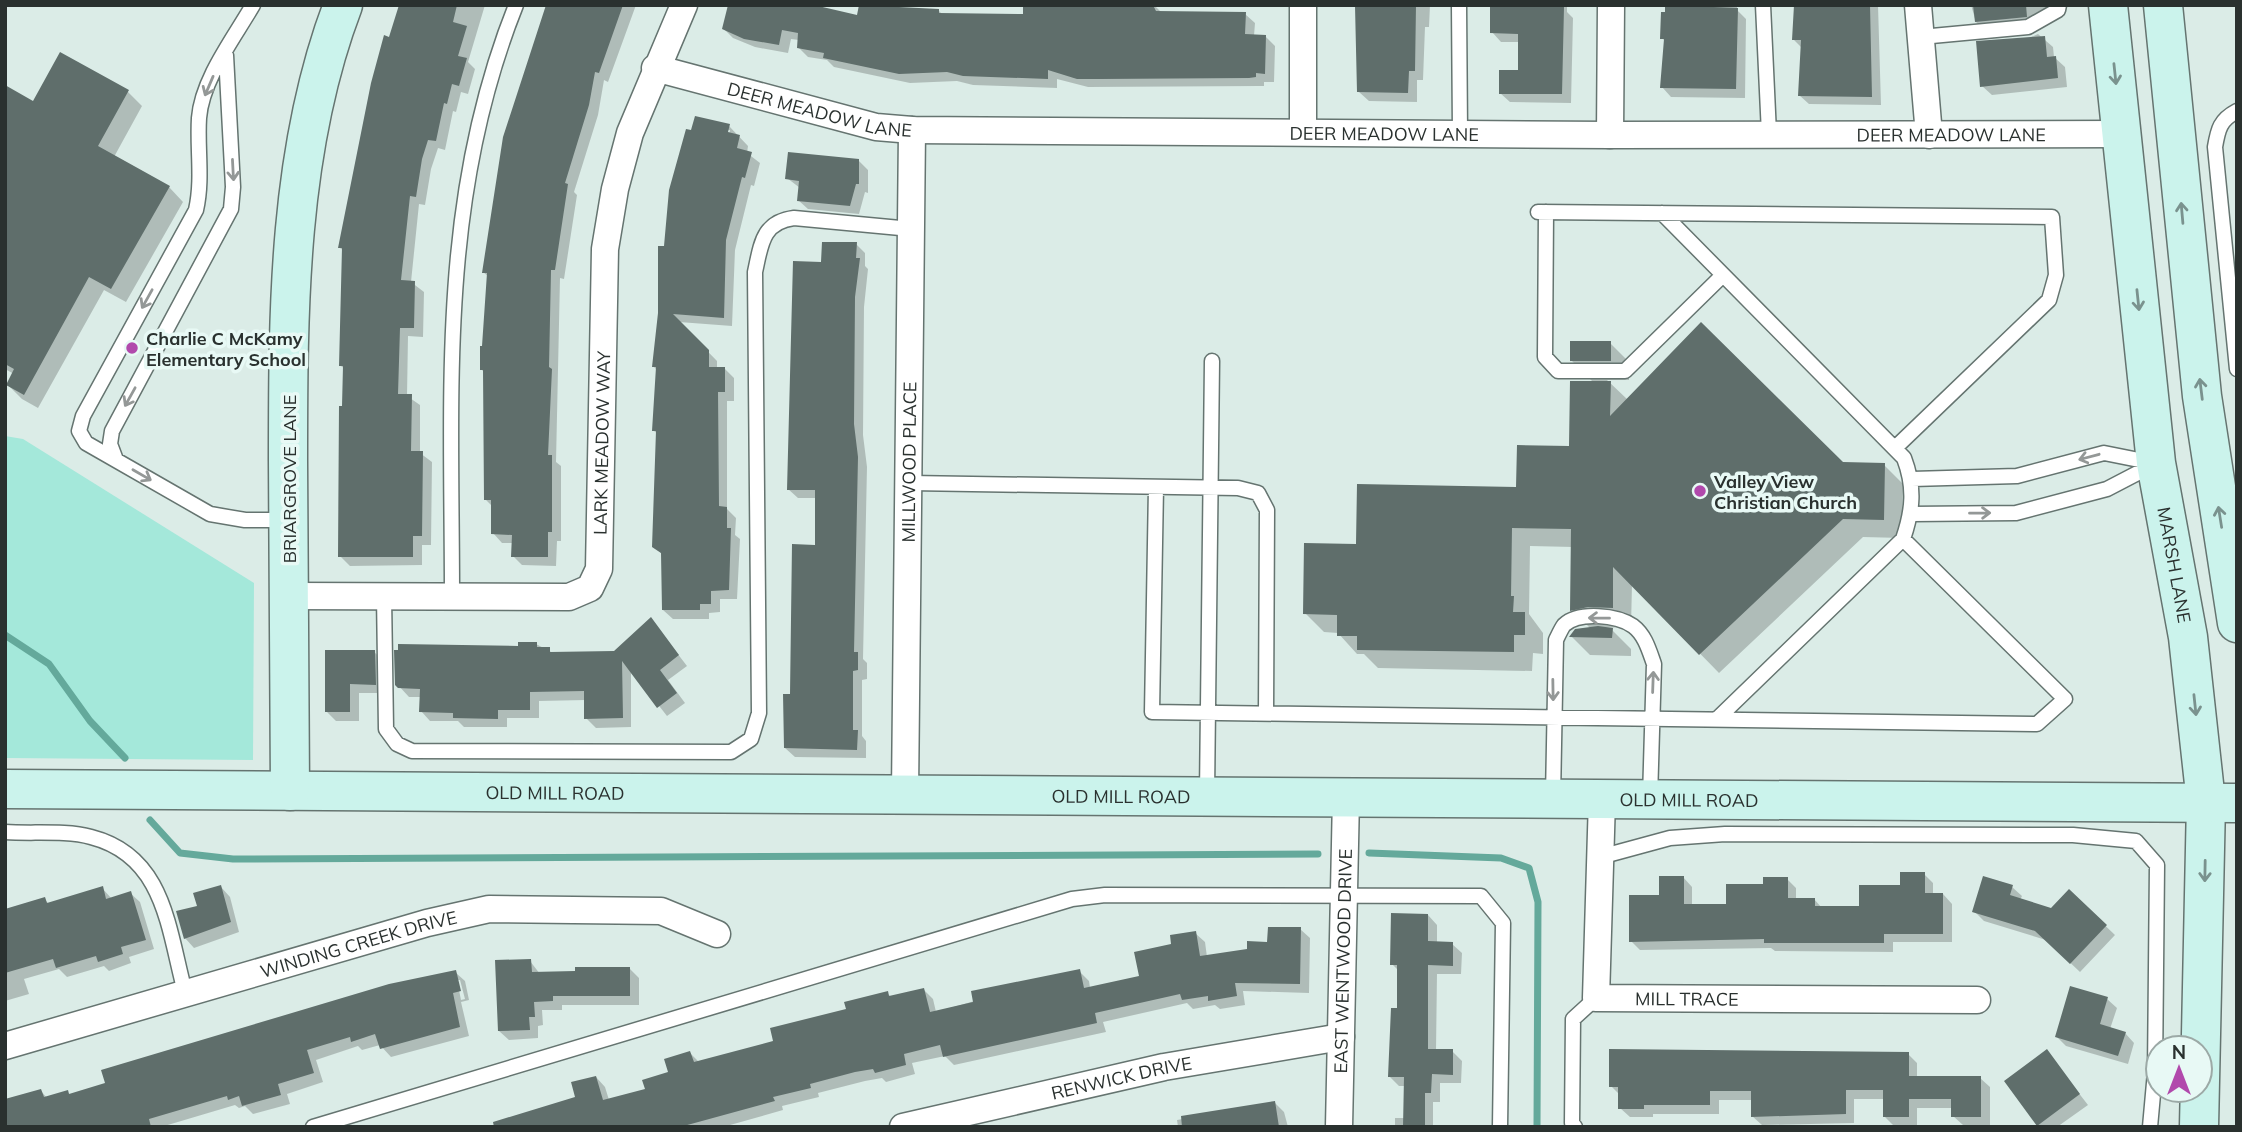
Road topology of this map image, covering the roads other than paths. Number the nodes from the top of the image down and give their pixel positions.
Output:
1 (253, 5) edge
2 (343, 5) edge
3 (516, 5) edge
4 (684, 5) edge
5 (1303, 5) edge
6 (1459, 5) edge
7 (1611, 5) edge
8 (1763, 5) edge
9 (1918, 5) edge
10 (2059, 5) edge
11 (2163, 5) edge
12 (2112, 6) edge
13 (1922, 37) junction
14 (226, 53) junction
15 (655, 68) junction
16 (2237, 111) edge
17 (912, 130) junction
18 (1303, 132) junction
19 (1460, 133) junction
20 (2175, 133) junction
21 (1769, 134) junction
22 (2121, 134) junction
23 (1610, 135) junction
24 (1929, 135) junction
25 (1662, 213) junction
26 (911, 229) junction
27 (1723, 275) junction
28 (1213, 361) dead end
29 (2237, 369) edge
30 (1895, 449) junction
31 (2211, 457) junction
32 (116, 460) junction
33 (2156, 463) junction
34 (1912, 479) junction
35 (910, 483) junction
36 (1156, 487) junction
37 (1212, 488) junction
38 (1912, 514) junction
39 (288, 520) junction
40 (1903, 539) junction
41 (289, 596) junction
42 (384, 596) junction
43 (452, 597) junction
44 (2237, 623) edge
45 (1209, 712) junction
46 (1266, 713) junction
47 (1554, 717) junction
48 (1652, 718) junction
49 (1717, 719) junction
50 (5, 789) edge
51 (290, 791) junction
52 (905, 793) junction
53 (1207, 796) junction
54 (1346, 797) junction
55 (1553, 798) junction
56 (1602, 799) junction
57 (1650, 799) junction
58 (2221, 803) edge
59 (5, 832) edge
60 (1600, 857) junction
61 (1345, 897) junction
62 (717, 934) dead end
63 (185, 992) junction
64 (1596, 998) junction
65 (1977, 1000) dead end
66 (1341, 1037) junction
67 (5, 1046) edge
68 (313, 1127) edge
69 (903, 1127) edge
70 (1339, 1127) edge
71 (1500, 1127) edge
72 (1575, 1127) edge
73 (2150, 1127) edge
74 (2199, 1127) edge

1 - 14 lane
2 - 39 street, BRIARGROVE LANE
3 - 43 lane
4 - 15 street, LARK MEADOW WAY
5 - 18 street
6 - 19 lane
7 - 23 street
8 - 21 lane
9 - 13 street
10 - 13 lane
11 - 20 street
12 -> 22 street, MARSH LANE
13 - 24 street
14 -> 32 lane
14 -> 32 lane
15 - 17 street, DEER MEADOW LANE
15 - 43 street, LARK MEADOW WAY
16 - 29 lane
17 - 18 street, DEER MEADOW LANE
17 - 26 street, MILLWOOD PLACE
18 - 19 street, DEER MEADOW LANE
19 - 23 street, DEER MEADOW LANE
20 - 22 street
31 -> 20 street
21 - 23 street, DEER MEADOW LANE
21 - 24 street, DEER MEADOW LANE
22 - 24 street, DEER MEADOW LANE
22 -> 33 street, MARSH LANE
25 - 27 lane
25 - 27 lane
25 - 30 lane
26 - 35 street, MILLWOOD PLACE
26 - 42 lane
27 - 30 lane
28 - 37 lane
30 - 34 lane
31 - 33 street
44 -> 31 street
32 -> 39 lane
33 -> 34 lane
38 -> 33 lane
33 -> 58 street, MARSH LANE
34 - 38 lane
35 - 36 lane
35 - 52 street, MILLWOOD PLACE
36 - 37 lane
36 - 45 lane
37 - 45 lane
37 - 46 lane
38 - 40 lane
39 - 41 street, BRIARGROVE LANE
40 - 49 lane
40 - 49 lane
41 - 42 street, LARK MEADOW WAY
41 - 51 street, BRIARGROVE LANE
42 - 43 street, LARK MEADOW WAY
45 - 46 lane
45 - 53 lane
46 - 47 lane
47 - 48 lane
48 -> 47 lane
47 - 55 lane
48 - 49 lane
48 - 57 lane
50 - 51 street, OLD MILL ROAD
51 - 52 street, OLD MILL ROAD
52 - 53 street, OLD MILL ROAD
53 - 54 street, OLD MILL ROAD
54 - 55 street, OLD MILL ROAD
54 - 61 street, EAST WENTWOOD DRIVE
55 - 56 street, OLD MILL ROAD
56 - 57 street, OLD MILL ROAD
56 - 60 street
57 - 58 street, OLD MILL ROAD
58 -> 74 street, MARSH LANE
59 - 63 lane
60 - 64 street
60 - 73 lane
61 - 66 street, EAST WENTWOOD DRIVE
61 - 68 lane
61 - 71 lane
62 - 63 street, WINDING CREEK DRIVE
63 - 67 street, WINDING CREEK DRIVE
64 - 65 street, MILL TRACE
64 - 72 lane
66 - 69 street, RENWICK DRIVE
66 - 70 street, EAST WENTWOOD DRIVE

